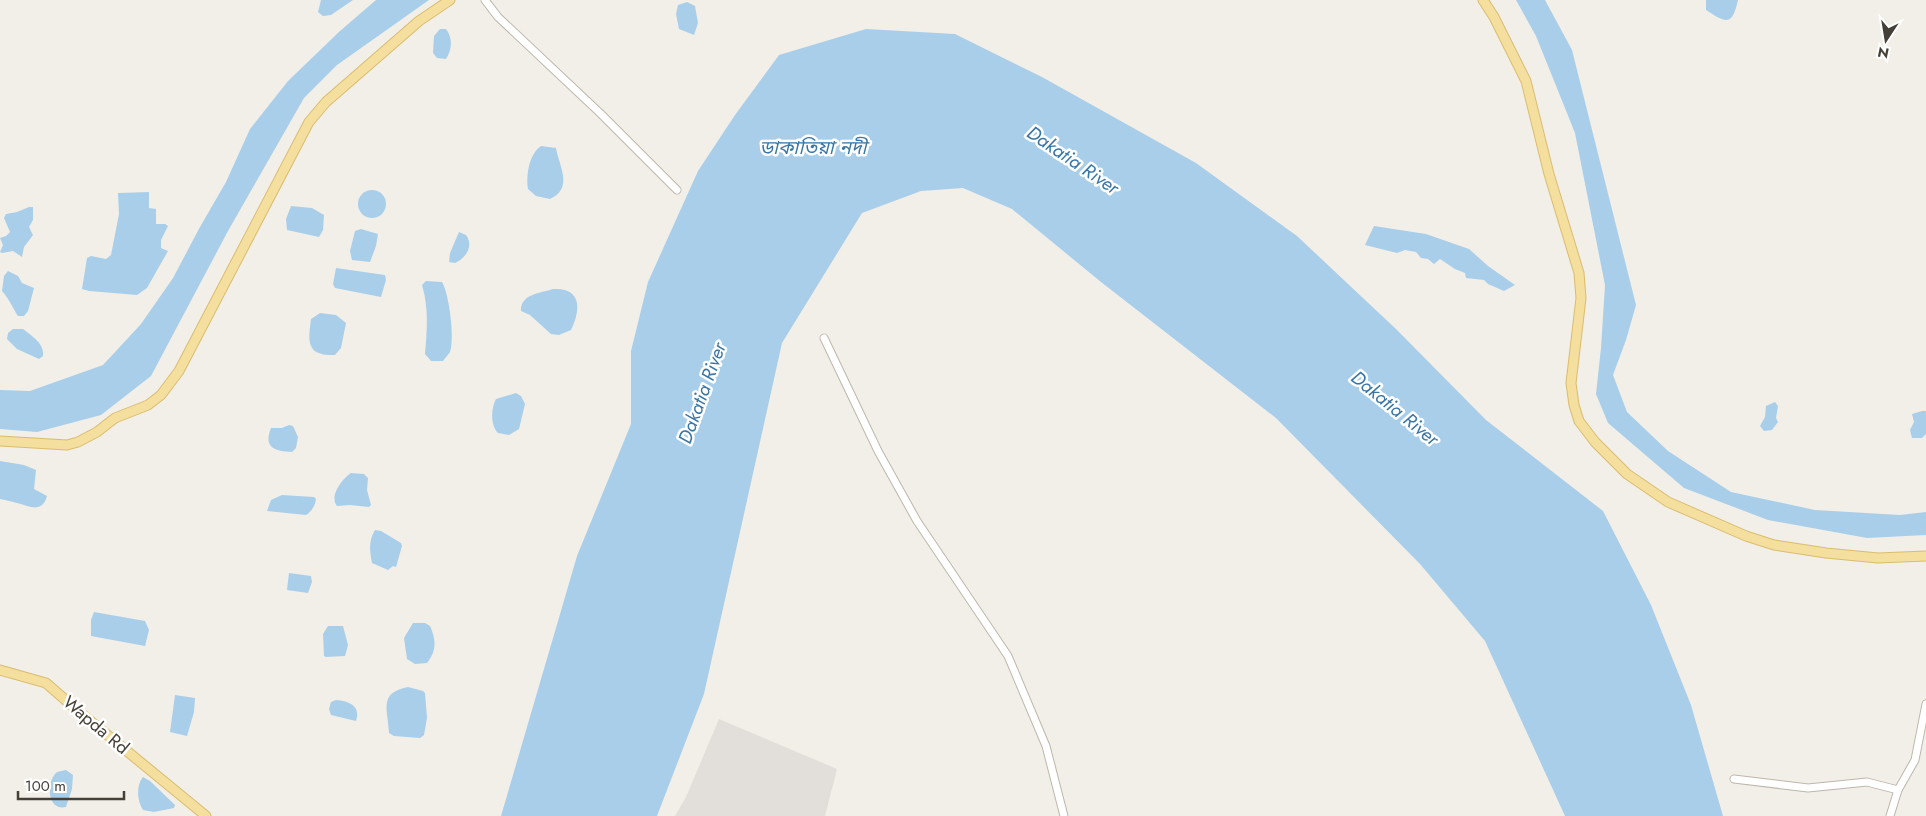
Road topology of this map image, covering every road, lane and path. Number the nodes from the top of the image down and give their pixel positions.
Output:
1 (450, 0) edge
2 (485, 0) edge
3 (1484, 0) edge
4 (677, 190) dead end
5 (824, 338) dead end
6 (0, 442) edge
7 (1926, 556) edge
8 (0, 670) edge
9 (1926, 704) edge
10 (1734, 779) dead end
11 (1898, 790) junction
12 (206, 816) edge
13 (1064, 816) edge
14 (1890, 816) edge

1 - 6 main road
2 - 4 street
3 - 7 main road
5 - 13 street
8 - 12 main road, Wapda Rd
9 - 11 street
10 - 11 street
11 - 14 street

